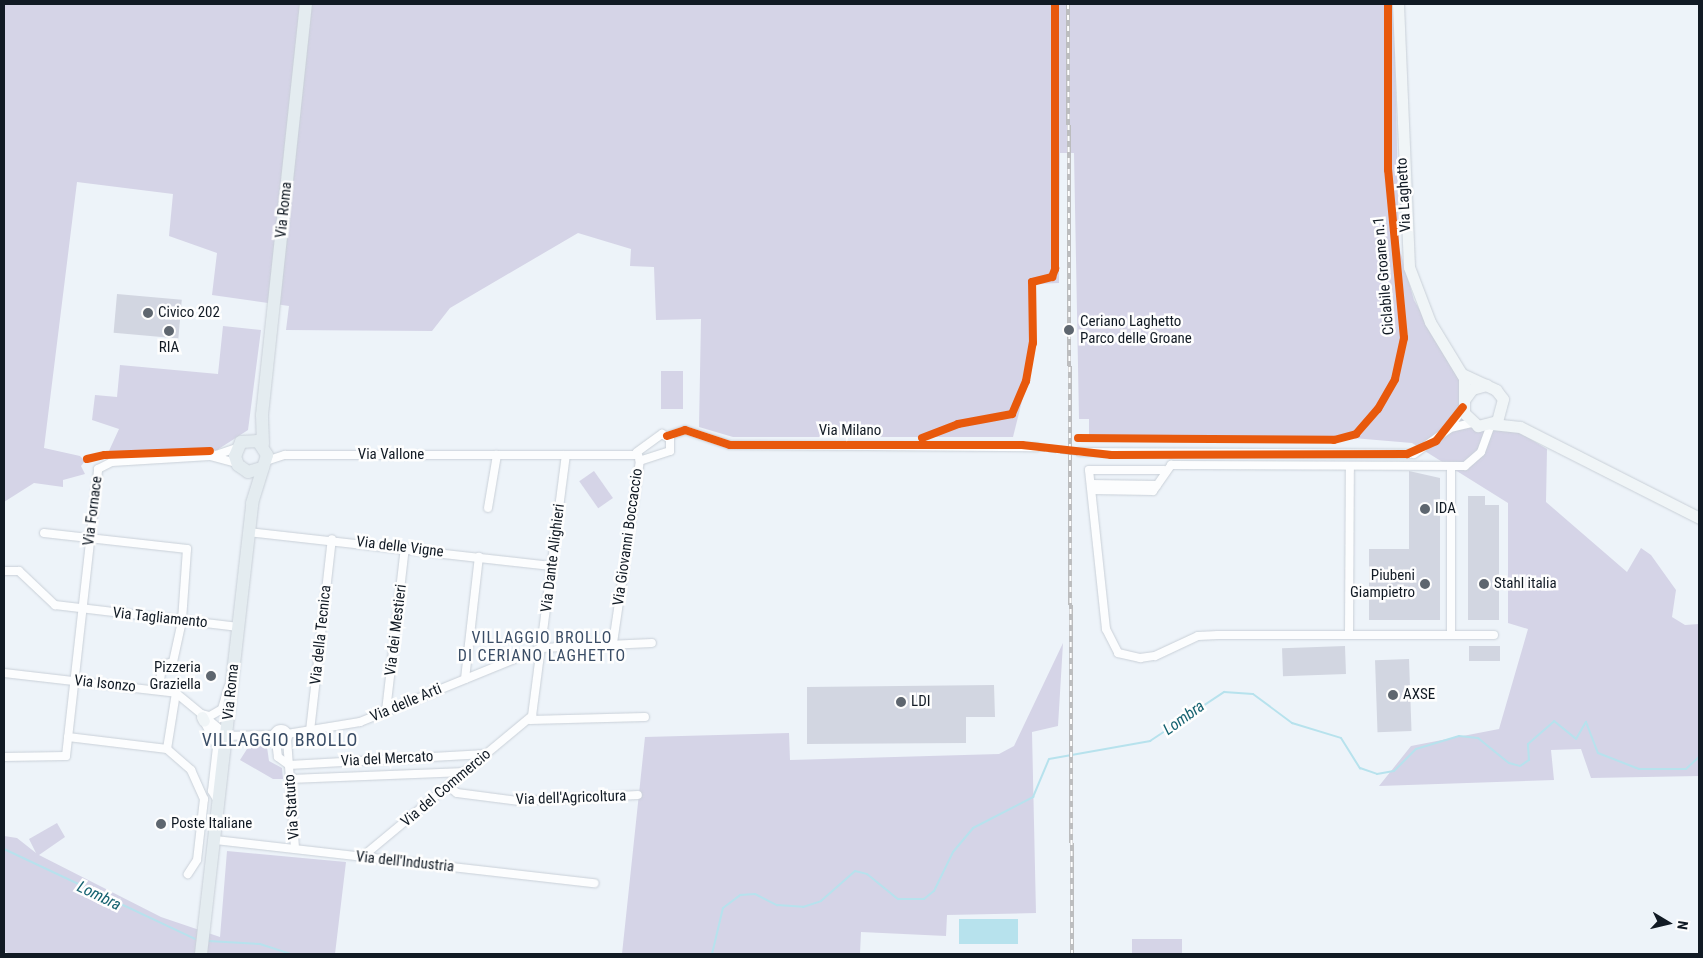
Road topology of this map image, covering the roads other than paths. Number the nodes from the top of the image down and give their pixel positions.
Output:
1 (306, 4) edge
2 (1398, 4) edge
3 (1462, 374) junction
4 (1486, 385) junction
5 (1463, 404) junction
6 (1504, 405) junction
7 (262, 415) junction
8 (1473, 423) junction
9 (1491, 425) junction
10 (1520, 427) junction
11 (1449, 429) junction
12 (667, 436) junction
13 (241, 444) junction
14 (1483, 444) junction
15 (1038, 447) tunnel mouth
16 (1080, 452) tunnel mouth
17 (497, 455) junction
18 (566, 455) junction
19 (213, 456) junction
20 (264, 456) junction
21 (638, 458) junction
22 (239, 466) junction
23 (1350, 466) junction
24 (1451, 466) junction
25 (1164, 470) junction
26 (1092, 487) junction
27 (252, 504) junction
28 (488, 508) dead end
29 (1699, 518) edge
30 (248, 532) junction
31 (44, 533) dead end
32 (89, 538) junction
33 (332, 539) junction
34 (405, 548) junction
35 (479, 557) junction
36 (552, 566) junction
37 (4, 571) edge
38 (81, 610) junction
39 (182, 621) junction
40 (239, 627) junction
41 (1349, 634) junction
42 (1451, 634) junction
43 (1494, 635) dead end
44 (614, 643) junction
45 (652, 643) dead end
46 (541, 648) junction
47 (4, 673) edge
48 (232, 677) junction
49 (465, 679) junction
50 (74, 681) junction
51 (159, 690) junction
52 (176, 693) junction
53 (386, 711) junction
54 (202, 717) junction
55 (645, 717) dead end
56 (530, 720) junction
57 (310, 732) junction
58 (226, 736) junction
59 (68, 737) junction
60 (287, 737) junction
61 (275, 738) junction
62 (167, 749) junction
63 (486, 754) junction
64 (4, 757) edge
65 (289, 764) junction
66 (465, 772) junction
67 (290, 779) junction
68 (448, 786) junction
69 (638, 795) dead end
70 (219, 802) junction
71 (214, 840) junction
72 (295, 850) junction
73 (362, 857) junction
74 (188, 874) dead end
75 (595, 883) dead end
76 (201, 954) edge

1 - 7 main road, Via Roma
2 - 3 street, Via Laghetto
3 - 4 street
3 - 5 street, Via Laghetto
4 - 5 street
4 - 6 street
5 - 8 street
5 - 11 street
6 - 9 street
6 - 10 street
7 - 13 main road, Via Roma
7 - 20 main road, Via Roma
8 - 9 street
8 - 11 street
8 - 14 street
9 - 10 street
9 - 14 street
10 - 29 street
11 - 16 street
12 - 15 street, Via Milano
12 - 21 street, Via Milano
12 - 21 street
13 - 19 street, Via Fornace
13 - 20 main road
13 - 22 main road, Via Roma
14 - 24 street
17 - 18 street, Via Vallone
17 - 20 street, Via Vallone
17 - 28 street
18 - 21 street
18 - 36 street, Via Dante Alighieri
19 - 22 street, Via Fornace
19 - 32 street, Via Fornace
20 - 22 main road
20 - 27 main road, Via Roma
21 - 44 street, Via Giovanni Boccaccio
22 - 27 main road, Via Roma
23 - 24 street
23 - 25 street
23 - 41 street
24 - 42 street
25 - 26 street
25 - 26 street
26 - 41 street
27 - 30 main road, Via Roma
30 - 33 street, Via delle Vigne
30 - 40 main road, Via Roma
31 - 32 street
32 - 38 street, Via Fornace
32 - 39 street
33 - 34 street, Via delle Vigne
33 - 57 street, Via della Tecnica
34 - 35 street, Via delle Vigne
34 - 53 street, Via dei Mestieri
35 - 36 street, Via delle Vigne
35 - 49 street
36 - 46 street, Via Dante Alighieri
37 - 38 street, Via Tagliamento
38 - 39 street, Via Tagliamento
38 - 50 street, Via Fornace
39 - 40 street, Via Tagliamento
39 - 51 street
40 - 48 main road, Via Roma
41 - 42 street
42 - 43 street
44 - 45 street, Via delle Arti
44 - 46 street, Via delle Arti
46 - 49 street, Via delle Arti
46 - 56 street, Via Dante Alighieri
47 - 50 street, Via Isonzo
48 - 54 street
48 - 58 main road, Via Roma
49 - 53 street, Via delle Arti
50 - 51 street, Via Isonzo
50 - 59 street, Via Fornace
51 - 52 street, Via Isonzo
52 - 54 street
52 - 62 street
53 - 57 street, Via delle Arti
54 - 58 street
54 - 70 street
55 - 56 street
56 - 63 street, Via del Commercio
57 - 60 street, Via delle Arti
58 - 61 street
58 - 70 main road, Via Roma
59 - 62 street
59 - 64 street, Via Fornace
60 - 61 street, Via delle Arti
60 - 65 street, Via Statuto
61 - 65 street, Via Statuto
62 - 74 street
63 - 65 street, Via del Mercato
63 - 66 street, Via del Commercio
65 - 67 street, Via Statuto
66 - 67 street, Via del Mercato
66 - 68 street, Via del Commercio
67 - 72 street, Via Statuto
68 - 69 street, Via dell'Agricoltura
68 - 73 street, Via del Commercio
70 - 71 main road, Via Roma
71 - 72 street, Via dell'Industria
71 - 76 main road, Via Roma
72 - 73 street, Via dell'Industria
73 - 75 street, Via dell'Industria

